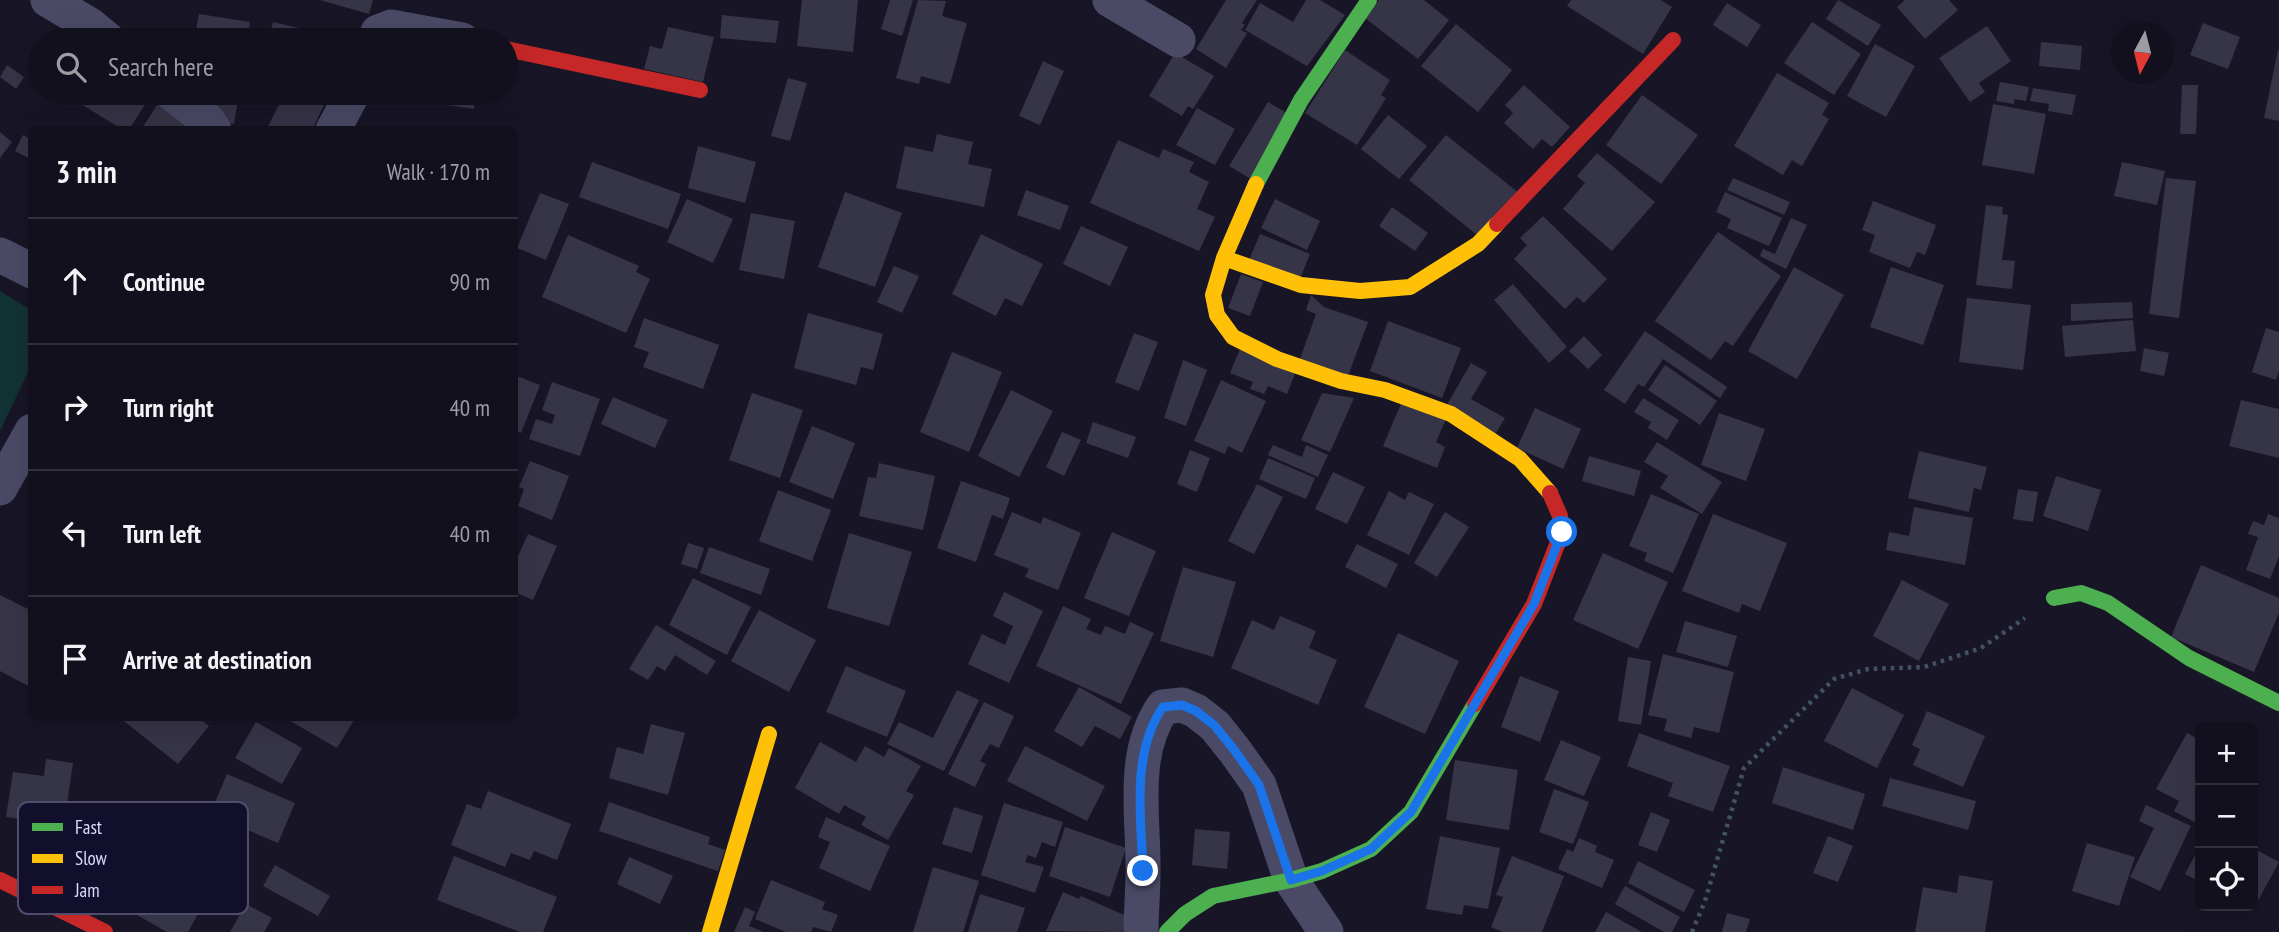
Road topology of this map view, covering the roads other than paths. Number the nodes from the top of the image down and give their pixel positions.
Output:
1 (48, 0) edge
2 (1110, 0) edge
3 (1369, 0) edge
4 (100, 22) edge
5 (1178, 40) dead end
6 (1673, 40) dead end
7 (518, 52) edge
8 (700, 90) dead end
9 (187, 105) edge
10 (347, 105) edge
11 (211, 126) edge
12 (335, 126) edge
13 (0, 255) edge
14 (1224, 258) junction
15 (28, 269) edge
16 (28, 438) edge
17 (0, 488) edge
18 (2054, 598) road end
19 (2279, 703) edge
20 (769, 734) dead end
21 (0, 880) edge
22 (1291, 880) junction
23 (18, 889) edge
24 (68, 914) edge
25 (104, 932) edge
26 (710, 932) edge
27 (1141, 932) edge
28 (1167, 932) edge
29 (1326, 932) edge

1 - 4 street
2 - 5 street
3 - 14 street
6 - 14 street
7 - 8 street
9 - 11 street
10 - 12 street
13 - 15 street
14 - 22 street
16 - 17 street
18 - 19 street
20 - 26 street
21 - 23 street
22 - 27 street
22 - 28 street
22 - 29 street
24 - 25 street

